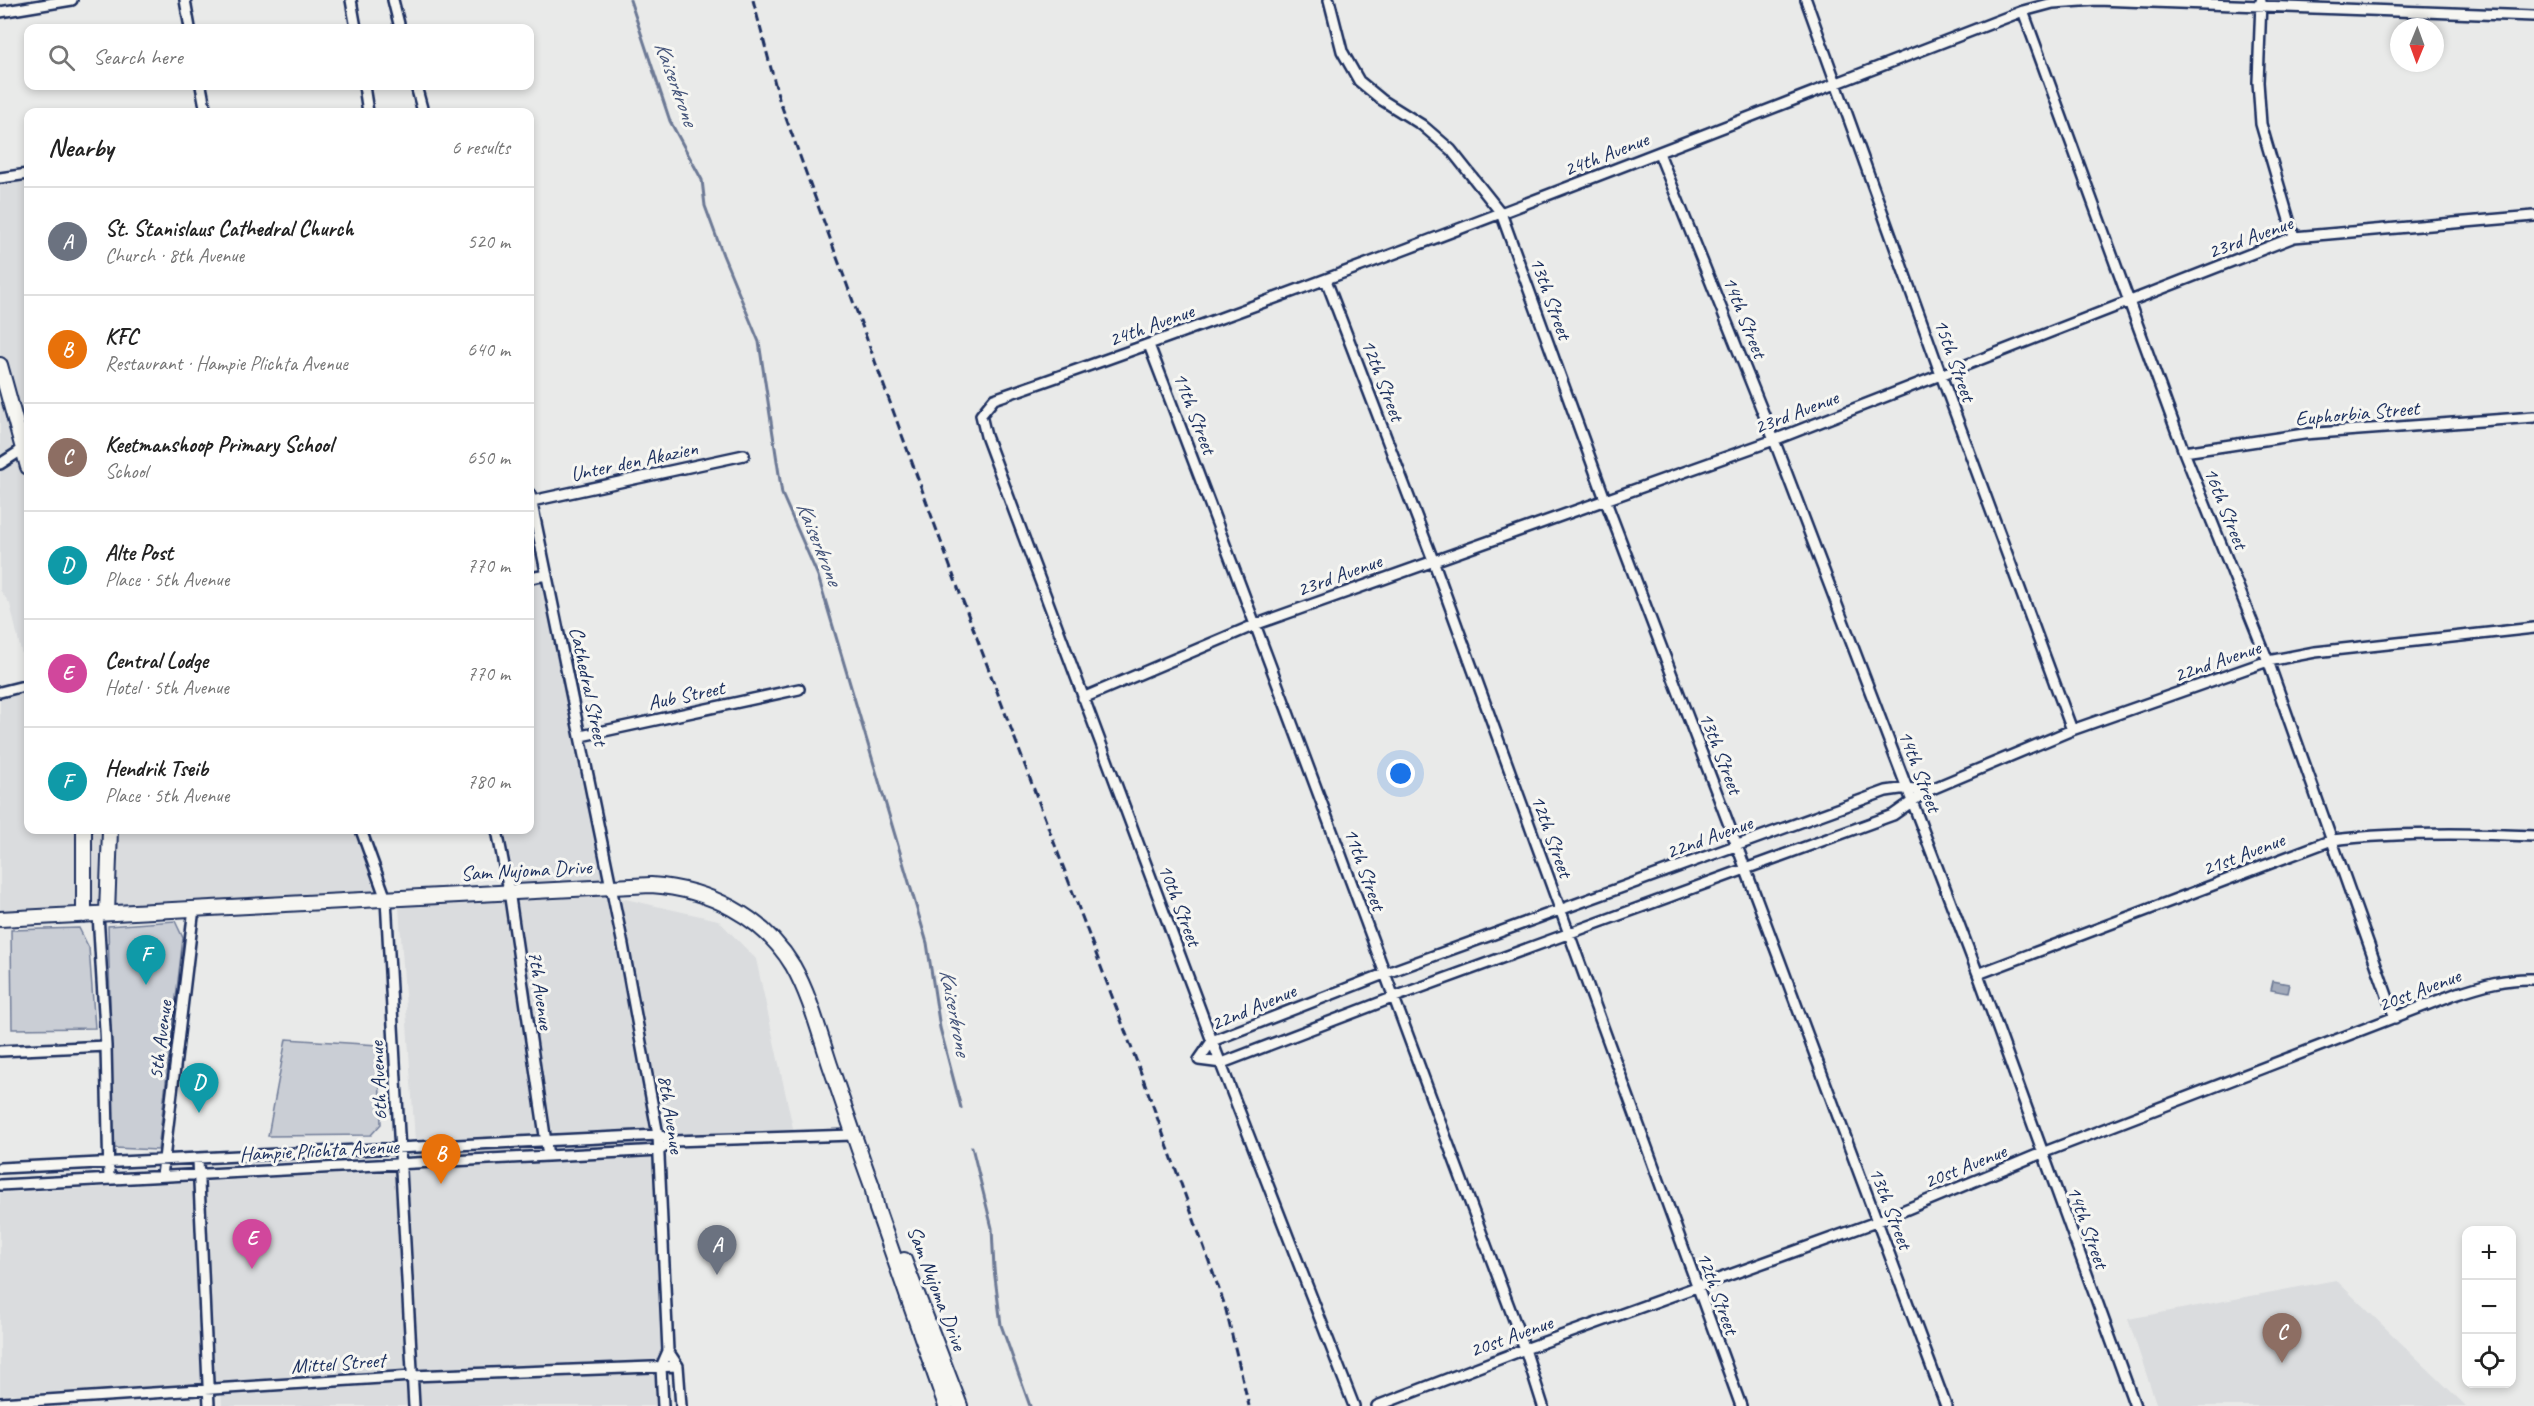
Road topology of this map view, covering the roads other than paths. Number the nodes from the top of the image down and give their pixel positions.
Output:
1 (72, 0) edge
2 (185, 0) edge
3 (351, 0) edge
4 (393, 0) edge
5 (1329, 0) edge
6 (1806, 0) edge
7 (2261, 3) edge
8 (2023, 11) junction
9 (0, 12) edge
10 (2534, 16) edge
11 (189, 24) edge
12 (355, 24) edge
13 (399, 24) edge
14 (1838, 83) junction
15 (202, 90) edge
16 (365, 90) edge
17 (417, 90) edge
18 (205, 108) edge
19 (368, 108) edge
20 (422, 108) edge
21 (1659, 153) junction
22 (24, 175) edge
23 (0, 178) edge
24 (1501, 213) junction
25 (2534, 216) edge
26 (2294, 237) junction
27 (1326, 279) junction
28 (2129, 302) junction
29 (1149, 345) junction
30 (0, 365) edge
31 (1941, 375) junction
32 (981, 415) joint
33 (2534, 417) edge
34 (24, 440) edge
35 (1774, 440) junction
36 (24, 447) edge
37 (2184, 452) junction
38 (744, 455) dead end
39 (0, 464) edge
40 (534, 497) edge
41 (1605, 499) junction
42 (534, 512) edge
43 (1433, 560) junction
44 (547, 574) junction
45 (534, 577) edge
46 (1257, 624) junction
47 (2534, 628) edge
48 (2268, 661) junction
49 (24, 687) edge
50 (799, 689) dead end
51 (0, 692) edge
52 (1083, 698) junction
53 (2072, 730) junction
54 (581, 736) junction
55 (1907, 788) junction
56 (1927, 791) junction
57 (1912, 802) junction
58 (85, 834) edge
59 (109, 834) edge
60 (362, 834) edge
61 (498, 834) edge
62 (2534, 836) edge
63 (2332, 840) junction
64 (1737, 846) junction
65 (1745, 870) junction
66 (611, 886) junction
67 (508, 891) junction
68 (386, 899) junction
69 (194, 908) junction
70 (1560, 910) junction
71 (96, 914) junction
72 (0, 919) edge
73 (1569, 934) junction
74 (1384, 974) junction
75 (1978, 974) junction
76 (2534, 979) edge
77 (1392, 998) junction
78 (2395, 1018) junction
79 (1212, 1041) junction
80 (106, 1046) junction
81 (0, 1051) edge
82 (1222, 1062) junction
83 (658, 1135) junction
84 (853, 1135) junction
85 (673, 1140) junction
86 (546, 1141) junction
87 (400, 1148) junction
88 (660, 1150) junction
89 (2042, 1154) junction
90 (548, 1156) junction
91 (198, 1160) junction
92 (163, 1161) junction
93 (108, 1163) junction
94 (401, 1163) junction
95 (0, 1168) edge
96 (198, 1175) junction
97 (162, 1176) junction
98 (109, 1179) junction
99 (0, 1185) edge
100 (872, 1186) junction
101 (1876, 1222) junction
102 (1697, 1288) junction
103 (1525, 1349) junction
104 (668, 1351) junction
105 (678, 1366) junction
106 (661, 1367) junction
107 (412, 1376) junction
108 (208, 1391) junction
109 (0, 1403) edge
110 (209, 1406) edge
111 (414, 1406) edge
112 (663, 1406) edge
113 (681, 1406) edge
114 (946, 1406) edge
115 (960, 1406) edge
116 (1354, 1406) edge
117 (1377, 1406) edge
118 (1543, 1406) edge
119 (1741, 1406) edge
120 (1946, 1406) edge
121 (2135, 1406) edge

1 - 9 street
2 - 11 street
3 - 12 street
4 - 13 street
5 - 24 street, 13th Street
6 - 14 street, 15th Street
7 - 8 street, 24th Avenue
7 - 10 street, 24th Avenue
7 - 26 street
8 - 14 street, 24th Avenue
8 - 28 street, 16th Street
14 - 21 street, 24th Avenue
14 - 31 street, 15th Street
15 - 18 street
16 - 19 street
17 - 20 street
21 - 24 street, 24th Avenue
21 - 35 street, 14th Street
22 - 23 street
24 - 27 street, 24th Avenue
24 - 41 street, 13th Street
25 - 26 street, 23rd Avenue
26 - 28 street, 23rd Avenue
27 - 29 street, 24th Avenue
27 - 43 street, 12th Street
28 - 31 street, 23rd Avenue
28 - 37 street, 16th Street
29 - 32 street, 24th Avenue
29 - 46 street, 11th Street
30 - 34 main road
31 - 35 street, 23rd Avenue
31 - 53 street, 15th Street
32 - 52 street, 10th Street
33 - 37 street, Euphorbia Street
35 - 41 street, 23rd Avenue
35 - 55 street, 14th Street
36 - 39 street
37 - 48 street, 16th Street
38 - 40 street, Unter den Akazien
41 - 43 street, 23rd Avenue
41 - 64 street, 13th Street
42 - 44 street, Cathedral Street
43 - 46 street, 23rd Avenue
43 - 70 street, 12th Street
44 - 45 street
44 - 54 street, Cathedral Street
46 - 52 street, 23rd Avenue
46 - 74 street, 11th Street
47 - 48 street, 22nd Avenue
48 - 53 street, 22nd Avenue
48 - 63 street, 16th Street
49 - 51 street
50 - 54 street, Aub Street
52 - 79 street, 10th Street
53 - 56 street, 22nd Avenue
54 - 66 street, Cathedral Street
55 - 56 street, 22nd Avenue
55 - 57 street, 14th Street
55 - 64 street, 22nd Avenue
56 - 57 street, 22nd Avenue
57 - 65 street, 22nd Avenue
57 - 75 street, 14th Street
58 - 71 main road
59 - 71 main road
60 - 68 street, 6th Avenue
61 - 67 street, 7th Avenue
62 - 63 street, 21st Avenue
63 - 75 street, 21st Avenue
63 - 78 street, 16th Street
64 - 65 street, 13th Street
64 - 70 street, 22nd Avenue
65 - 73 street, 22nd Avenue
65 - 101 street, 13th Street
66 - 67 main road, Sam Nujoma Drive
66 - 83 street, 8th Avenue
66 - 84 main road, Sam Nujoma Drive
67 - 68 main road, Sam Nujoma Drive
67 - 86 street, 7th Avenue
68 - 69 main road, Sam Nujoma Drive
68 - 87 street, 6th Avenue
69 - 71 main road, Sam Nujoma Drive
69 - 92 street, 5th Avenue
70 - 73 street, 12th Street
70 - 74 street, 22nd Avenue
71 - 72 main road, Sam Nujoma Drive
71 - 80 street
73 - 77 street, 22nd Avenue
73 - 102 street, 12th Street
74 - 77 street, 11th Street
74 - 79 street, 22nd Avenue
75 - 89 street, 14th Street
76 - 78 street, 20st Avenue
77 - 82 street, 22nd Avenue
77 - 103 street, 11th Street
78 - 89 street, 20st Avenue
79 - 82 street, 10th Street
79 - 82 street, 22nd Avenue
80 - 81 street
80 - 93 street
82 - 116 street, 10th Street
83 - 85 street, Hampie Plichta Avenue
83 - 86 street, Hampie Plichta Avenue
83 - 88 street, 8th Avenue
84 - 85 street, Hampie Plichta Avenue
84 - 100 main road, Sam Nujoma Drive
85 - 88 street
86 - 87 street, Hampie Plichta Avenue
86 - 90 street, 7th Avenue
87 - 91 street, Hampie Plichta Avenue
87 - 94 street, 6th Avenue
88 - 90 street, Hampie Plichta Avenue
88 - 104 street, 8th Avenue
89 - 101 street, 20st Avenue
89 - 121 street, 14th Street
90 - 94 street, Hampie Plichta Avenue
91 - 92 street, Hampie Plichta Avenue
91 - 96 street
92 - 93 street, Hampie Plichta Avenue
92 - 97 street, 5th Avenue
93 - 95 street, Hampie Plichta Avenue
93 - 98 street
94 - 96 street, Hampie Plichta Avenue
94 - 107 street, 6th Avenue
96 - 97 street, Hampie Plichta Avenue
96 - 108 street
97 - 98 street, Hampie Plichta Avenue
98 - 99 street, Hampie Plichta Avenue
100 - 114 main road, Sam Nujoma Drive
100 - 115 main road, Sam Nujoma Drive
101 - 102 street, 20st Avenue
101 - 120 street, 13th Street
102 - 103 street, 20st Avenue
102 - 119 street, 12th Street
103 - 117 street, 20st Avenue
103 - 118 street, 11th Street
104 - 105 street
104 - 106 street, 8th Avenue
105 - 106 street, Mittel Street
105 - 113 street
106 - 107 street, Mittel Street
106 - 112 street, 8th Avenue
107 - 108 street, Mittel Street
107 - 111 street, 6th Avenue
108 - 109 street, Mittel Street
108 - 110 street

